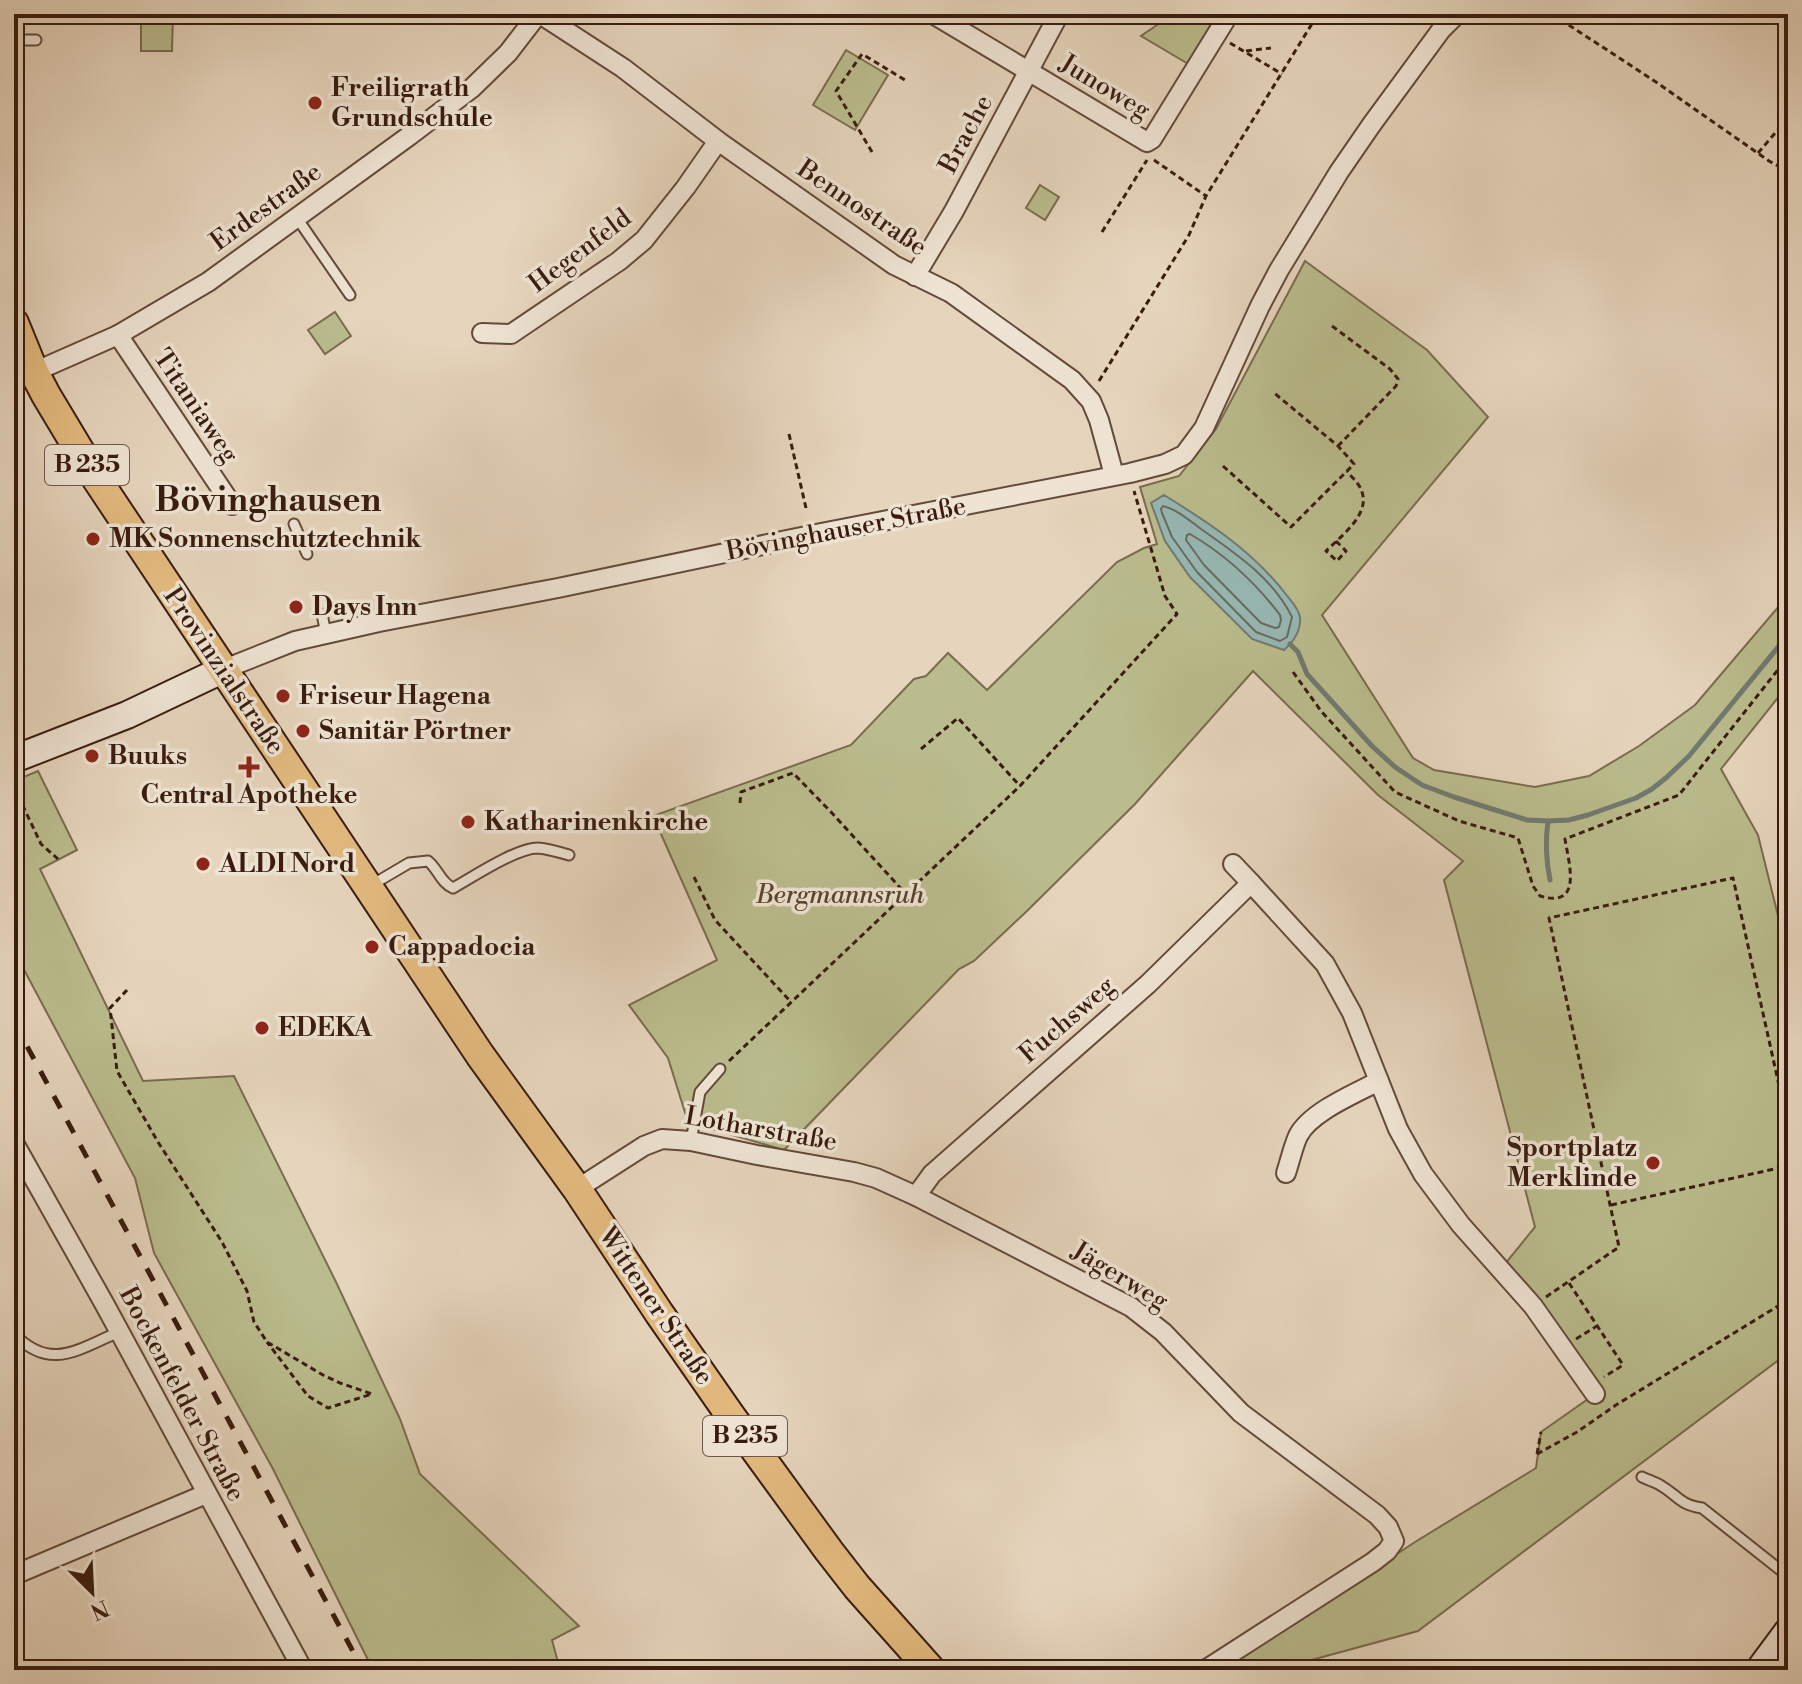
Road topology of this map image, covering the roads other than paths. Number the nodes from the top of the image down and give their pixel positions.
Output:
1 (539, 14) edge
2 (933, 14) edge
3 (1059, 14) edge
4 (1229, 14) edge
5 (1457, 14) edge
6 (14, 40) edge
7 (36, 40) dead end
8 (1029, 73) junction
9 (718, 141) junction
10 (297, 218) junction
11 (915, 276) junction
12 (350, 295) dead end
13 (14, 323) edge
14 (482, 333) dead end
15 (118, 335) junction
16 (34, 372) junction
17 (1122, 474) junction
18 (232, 505) dead end
19 (294, 524) dead end
20 (307, 554) dead end
21 (322, 614) dead end
22 (326, 634) junction
23 (222, 670) junction
24 (14, 759) edge
25 (569, 855) dead end
26 (1233, 864) dead end
27 (1251, 883) junction
28 (369, 887) junction
29 (450, 1010) joint
30 (720, 1069) road end
31 (1379, 1081) junction
32 (691, 1141) junction
33 (14, 1143) edge
34 (854, 1172) joint
35 (1286, 1173) dead end
36 (577, 1189) junction
37 (916, 1196) junction
38 (119, 1332) junction
39 (14, 1334) edge
40 (1599, 1386) road end
41 (1642, 1477) dead end
42 (206, 1494) junction
43 (14, 1575) edge
44 (1788, 1576) edge
45 (1788, 1631) edge
46 (303, 1670) edge
47 (931, 1670) edge
48 (1205, 1670) edge
49 (1759, 1670) edge

1 - 9 street, Bennostraße
1 - 10 street, Erdestraße
2 - 8 street
3 - 8 street, Brache
4 - 8 street, Junoweg
5 - 17 street, Bövinghauser Straße
6 - 7 lane
8 - 11 street, Brache
9 - 11 street, Bennostraße
9 - 14 street, Hegenfeld
10 - 12 lane
10 - 15 street, Erdestraße
11 - 17 street, Bennostraße
13 - 16 main road, Provinzialstraße / B 235
15 - 16 street, Erdestraße
15 - 18 street, Titaniaweg
16 - 23 main road, Provinzialstraße / B 235
17 - 22 street, Bövinghauser Straße
19 - 20 lane
21 - 22 lane
22 - 23 street, Bövinghauser Straße
23 - 24 main road, Bövinghauser Straße
23 - 28 main road, Provinzialstraße / B 235
25 - 28 lane
26 - 27 street
27 - 31 street
27 - 37 street, Fuchsweg
28 - 29 main road, Provinzialstraße / B 235
29 - 36 main road, Wittener Straße / B 235
30 - 32 lane
31 - 35 street
31 - 40 street
32 - 34 street, Lotharstraße
32 - 36 street, Lotharstraße
33 - 38 street, Bockenfelder Straße
34 - 37 street, Jägerweg
36 - 47 main road, Wittener Straße / B 235
37 - 48 street, Jägerweg
38 - 39 lane
38 - 42 street, Bockenfelder Straße
41 - 44 lane
42 - 43 street
42 - 46 street, Bockenfelder Straße
45 - 49 main road

